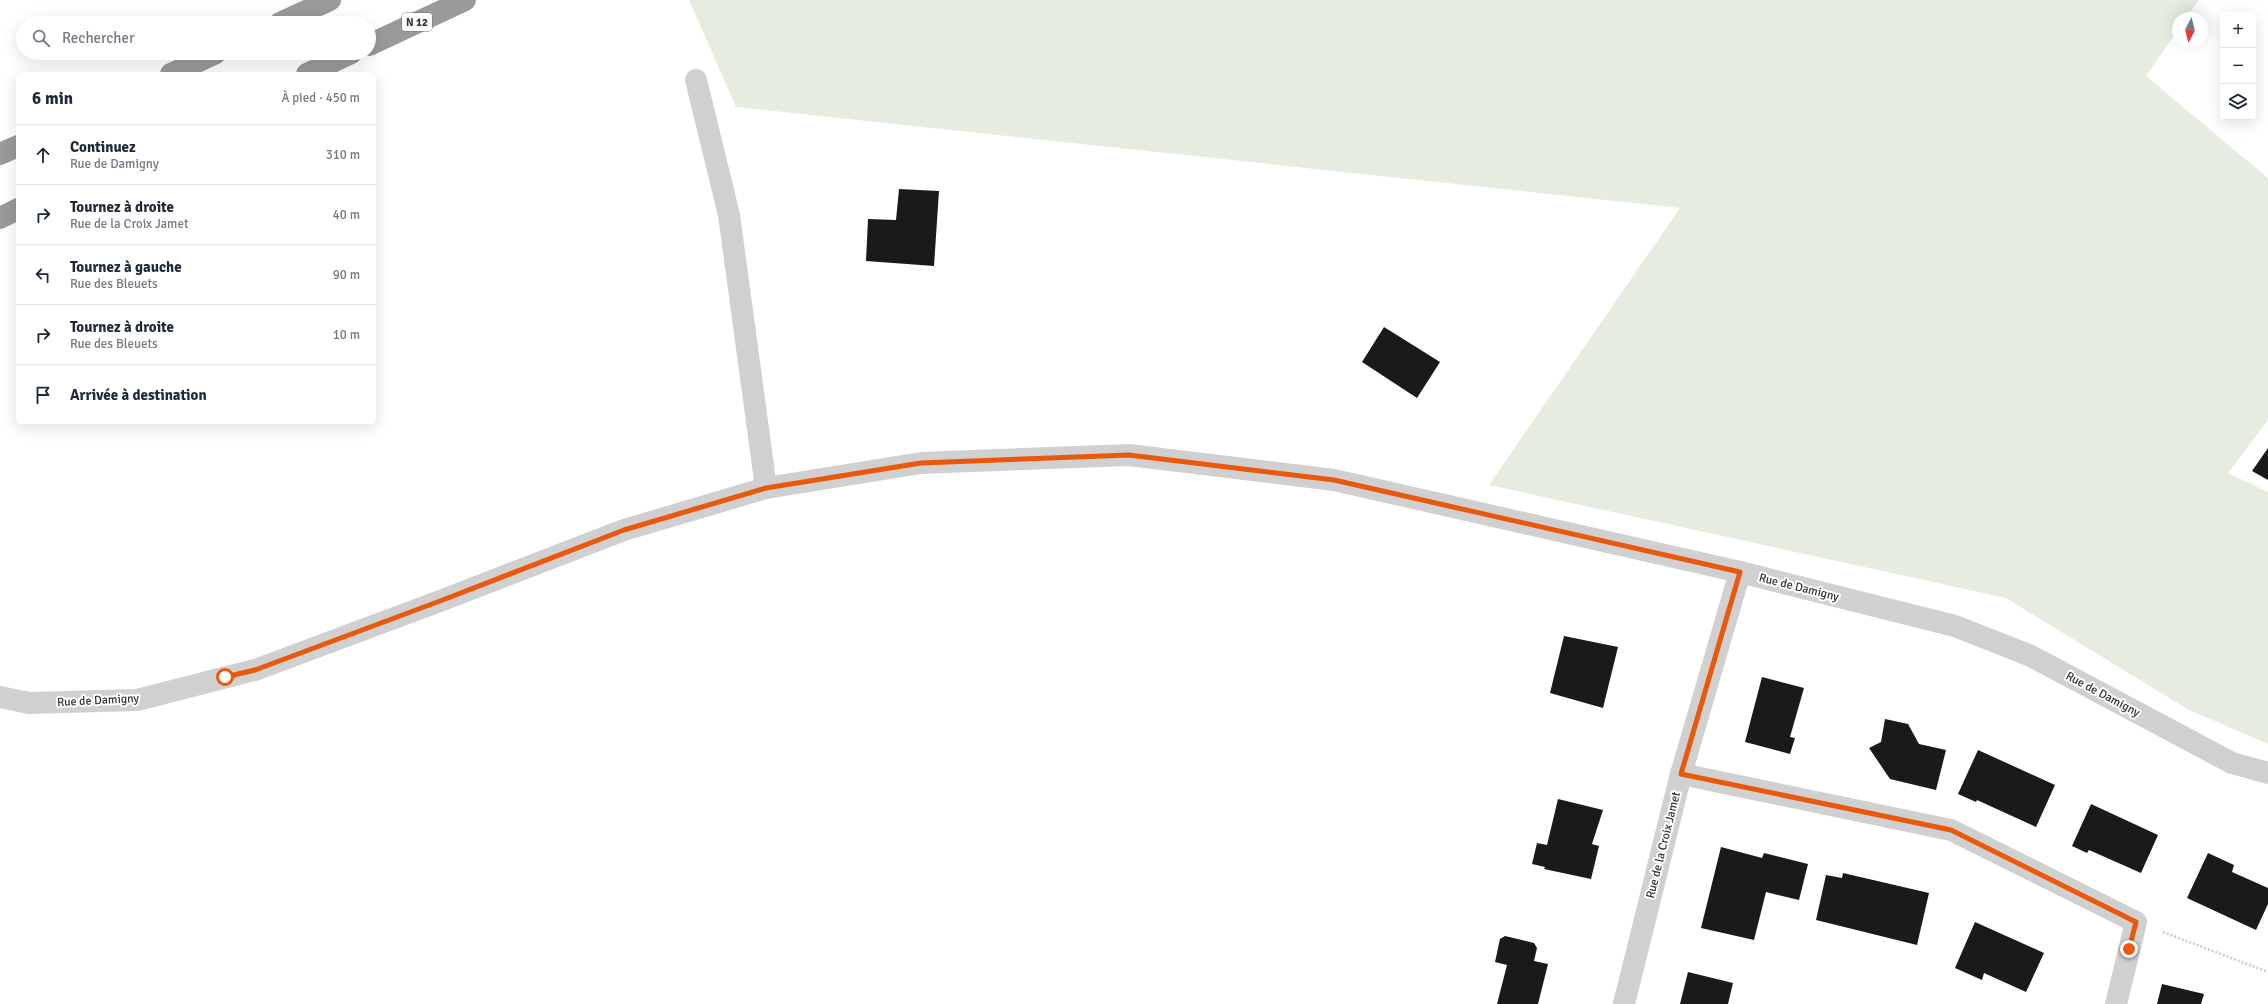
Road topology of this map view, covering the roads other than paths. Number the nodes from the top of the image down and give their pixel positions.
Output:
1 (330, 0) edge
2 (464, 0) edge
3 (295, 16) edge
4 (376, 42) edge
5 (201, 60) edge
6 (336, 60) edge
7 (175, 72) edge
8 (311, 72) edge
9 (696, 80) dead end
10 (16, 147) edge
11 (0, 154) edge
12 (16, 210) edge
13 (0, 218) edge
14 (766, 488) junction
15 (1740, 572) junction
16 (0, 697) edge
17 (2268, 773) edge
18 (1681, 774) junction
19 (1624, 1004) edge
20 (2116, 1004) edge

1 - 3 highway
2 - 4 highway, N 12
5 - 7 highway
6 - 8 highway
9 - 14 street
10 - 11 highway
12 - 13 highway
14 - 15 street, Rue de Damigny
14 - 16 street, Rue de Damigny
15 - 17 street, Rue de Damigny
15 - 18 street, Rue de la Croix Jamet
18 - 19 street, Rue de la Croix Jamet
18 - 20 street

